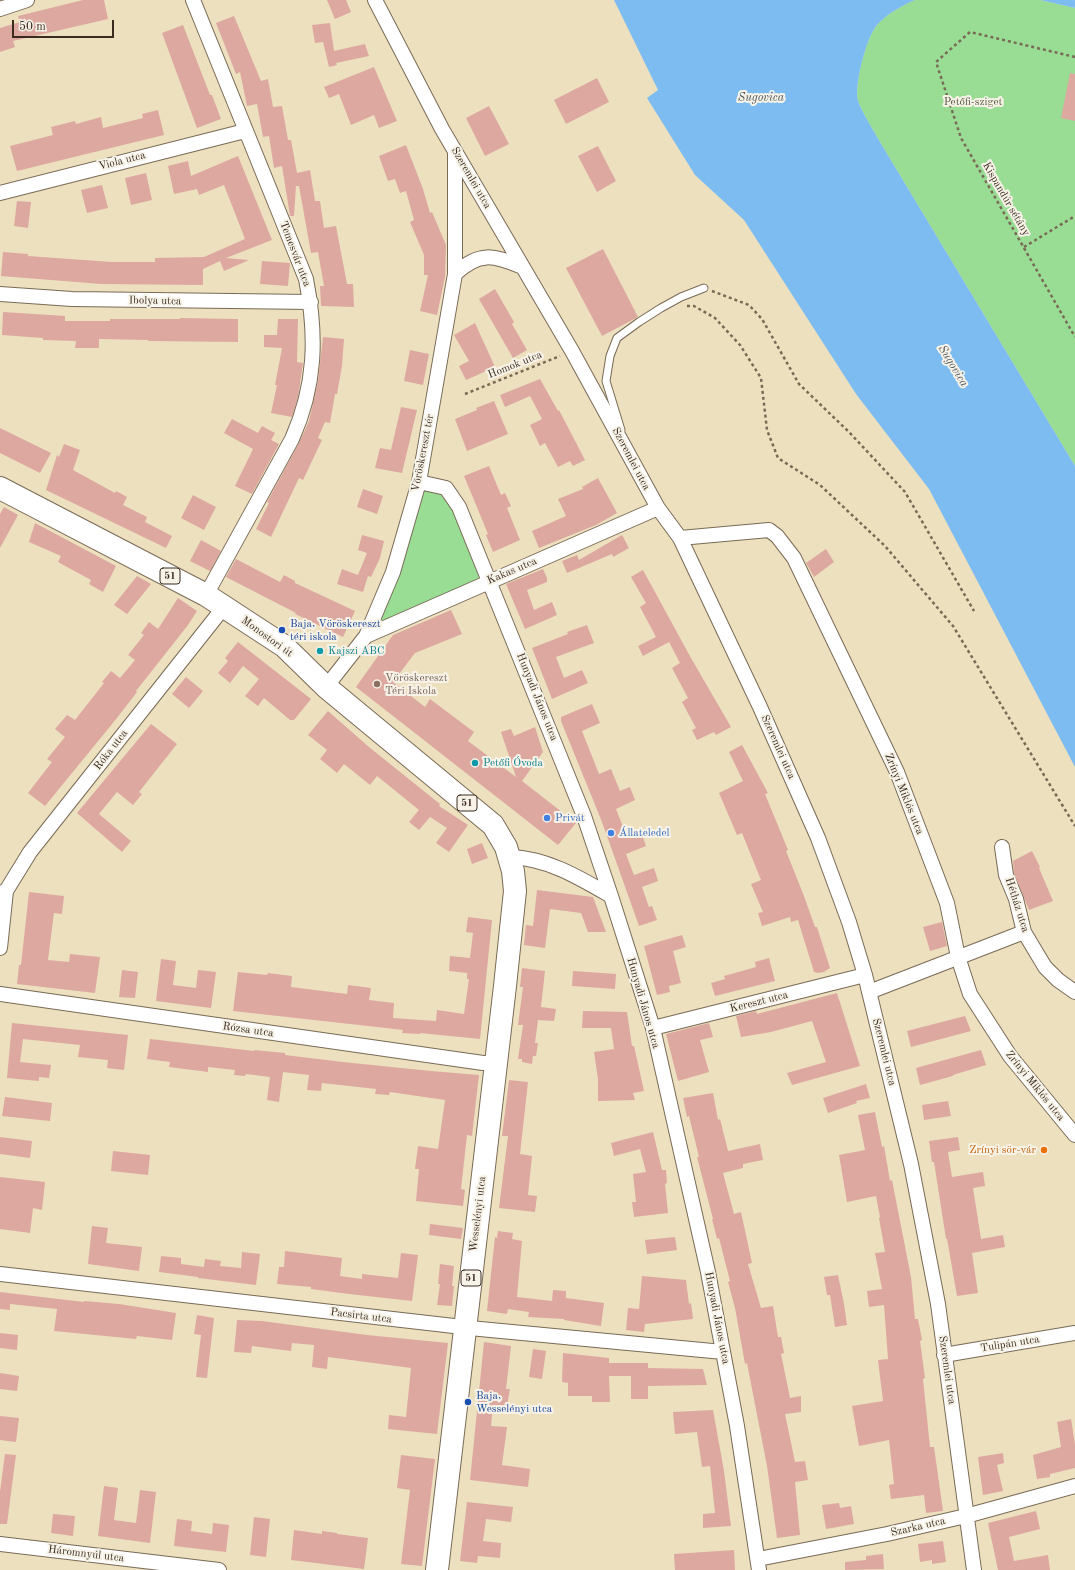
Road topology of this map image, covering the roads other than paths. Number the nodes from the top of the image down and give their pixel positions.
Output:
1 (27, 0) edge
2 (193, 0) edge
3 (375, 0) edge
4 (0, 9) edge
5 (245, 131) junction
6 (455, 151) junction
7 (0, 193) edge
8 (523, 267) junction
9 (455, 274) junction
10 (704, 288) road end
11 (0, 294) edge
12 (311, 302) junction
13 (627, 451) junction
14 (419, 482) junction
15 (0, 488) edge
16 (658, 508) junction
17 (680, 538) junction
18 (489, 581) junction
19 (206, 595) junction
20 (224, 607) junction
21 (366, 636) junction
22 (326, 687) junction
23 (1002, 847) dead end
24 (510, 857) junction
25 (3, 892) edge
26 (611, 896) junction
27 (1024, 932) junction
28 (0, 948) edge
29 (958, 957) junction
30 (865, 975) junction
31 (869, 992) junction
32 (1075, 992) edge
33 (0, 994) edge
34 (653, 1028) junction
35 (496, 1063) junction
36 (1075, 1135) edge
37 (0, 1274) edge
38 (465, 1328) junction
39 (1075, 1333) edge
40 (724, 1352) junction
41 (944, 1355) junction
42 (1075, 1486) edge
43 (966, 1516) junction
44 (0, 1544) edge
45 (758, 1565) edge
46 (219, 1570) edge
47 (436, 1570) edge
48 (974, 1570) edge

1 - 4 street
2 - 5 street, Temesvár utca
3 - 6 street, Szeremlei utca
5 - 7 street, Viola utca
5 - 12 street, Temesvár utca
6 - 8 street, Szeremlei utca
6 - 9 street, Vöröskereszt tér
8 - 9 street
8 - 13 street, Szeremlei utca
9 - 14 street, Vöröskereszt tér
10 - 13 lane
11 - 12 street, Ibolya utca
12 - 19 street, Temesvár utca
13 - 16 street, Szeremlei utca
14 - 18 street, Hunyadi János utca
14 - 21 street, Vöröskereszt tér
15 - 19 main road, Monostori út / 51
16 - 17 street, Szeremlei utca
16 - 18 street, Kakas utca
17 - 29 street, Zrínyi Miklós utca
17 - 30 street, Szeremlei utca
18 - 21 street, Kakas utca
18 - 26 street, Hunyadi János utca
19 - 20 main road, Monostori út / 51
20 - 22 main road, Monostori út / 51
20 - 25 street, Róka utca
21 - 22 street, Vöröskereszt tér
22 - 24 main road, Monostori út / 51
23 - 27 street, Hétház utca
24 - 26 street
24 - 35 main road, Wesselényi utca / 51
25 - 28 street
26 - 34 street, Hunyadi János utca
27 - 29 street
27 - 32 street, Hétház utca
29 - 31 street
29 - 36 street, Zrínyi Miklós utca
30 - 31 street, Szeremlei utca
30 - 34 street, Kereszt utca
31 - 41 street, Szeremlei utca
33 - 35 street, Rózsa utca
34 - 40 street, Hunyadi János utca
35 - 38 main road, Wesselényi utca / 51
37 - 38 street, Pacsirta utca
38 - 40 street, Pacsirta utca
38 - 47 main road, Wesselényi utca / 51
39 - 41 street, Tulipán utca
40 - 45 street, Hunyadi János utca
41 - 43 street, Szeremlei utca
42 - 43 street, Szarka utca
43 - 45 street, Szarka utca
43 - 48 street, Szeremlei utca
44 - 46 street, Háromnyúl utca

